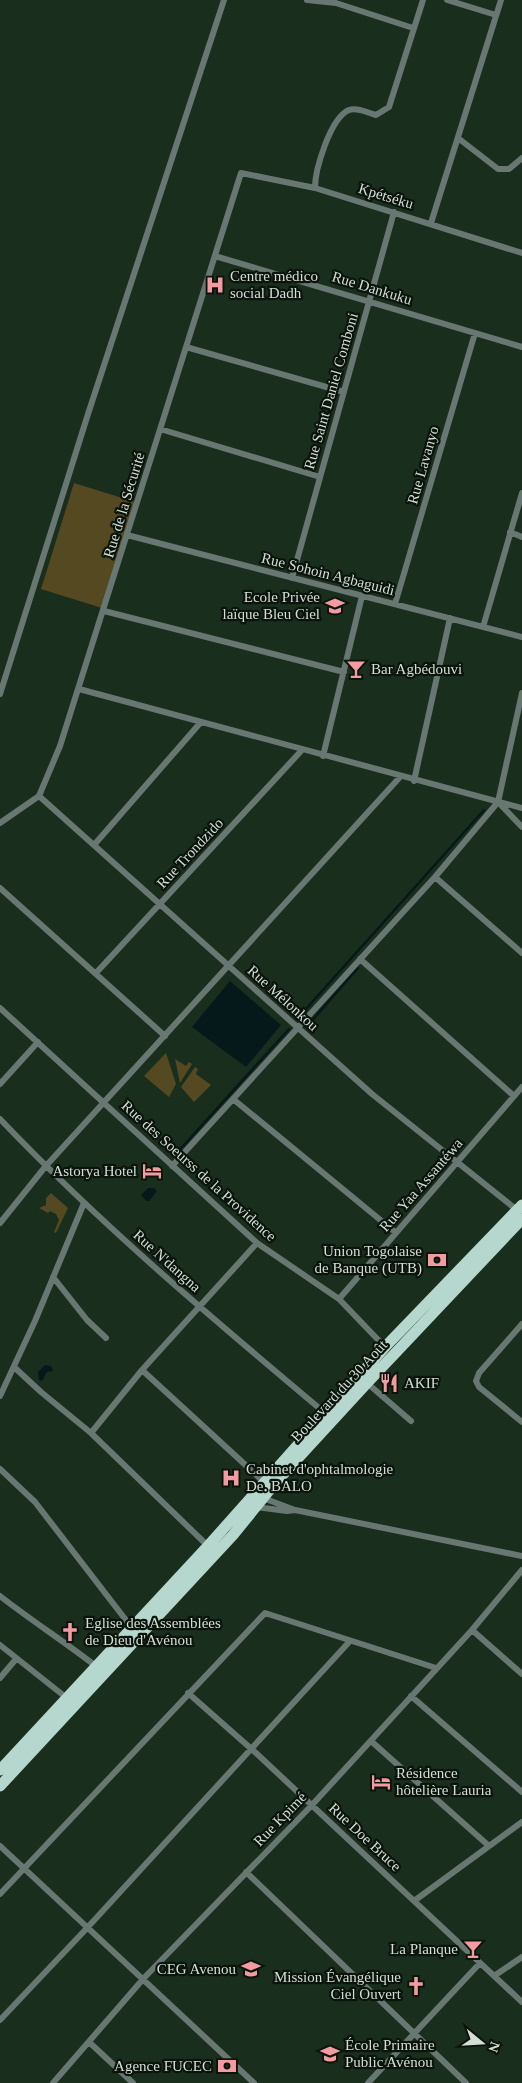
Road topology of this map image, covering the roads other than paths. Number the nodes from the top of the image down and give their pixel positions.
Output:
1 (224, 0) edge
2 (307, 0) edge
3 (423, 0) edge
4 (447, 0) edge
5 (501, 0) edge
6 (346, 3) edge
7 (496, 15) junction
8 (413, 28) junction
9 (458, 138) junction
10 (522, 158) edge
11 (240, 173) joint
12 (315, 188) junction
13 (394, 212) junction
14 (431, 223) junction
15 (522, 253) edge
16 (215, 256) junction
17 (370, 300) junction
18 (475, 332) junction
19 (186, 347) junction
20 (522, 347) edge
21 (344, 392) junction
22 (160, 429) junction
23 (320, 477) junction
24 (522, 493) edge
25 (510, 532) junction
26 (127, 535) junction
27 (522, 537) edge
28 (292, 578) junction
29 (362, 596) junction
30 (395, 604) junction
31 (104, 611) junction
32 (450, 618) junction
33 (483, 627) junction
34 (522, 637) edge
35 (344, 672) junction
36 (79, 689) junction
37 (0, 694) edge
38 (522, 696) edge
39 (201, 722) junction
40 (302, 750) junction
41 (323, 756) junction
42 (400, 777) junction
43 (414, 781) junction
44 (39, 796) junction
45 (498, 802) junction
46 (522, 808) edge
47 (0, 824) edge
48 (522, 827) edge
49 (94, 845) junction
50 (435, 877) junction
51 (0, 888) edge
52 (160, 904) junction
53 (522, 953) edge
54 (360, 959) junction
55 (229, 966) junction
56 (96, 973) junction
57 (0, 1008) edge
58 (297, 1028) junction
59 (165, 1036) junction
60 (38, 1042) junction
61 (0, 1084) edge
62 (522, 1087) edge
63 (514, 1096) junction
64 (233, 1099) junction
65 (104, 1103) junction
66 (0, 1119) edge
67 (458, 1162) junction
68 (172, 1166) junction
69 (45, 1167) junction
70 (84, 1203) junction
71 (521, 1212) edge
72 (0, 1223) edge
73 (395, 1232) junction
74 (257, 1243) junction
75 (53, 1277) junction
76 (339, 1299) junction
77 (198, 1307) junction
78 (522, 1324) edge
79 (106, 1338) dead end
80 (385, 1348) junction
81 (14, 1367) junction
82 (142, 1370) junction
83 (367, 1383) junction
84 (0, 1396) edge
85 (325, 1413) junction
86 (411, 1421) dead end
87 (522, 1422) edge
88 (91, 1432) junction
89 (0, 1468) edge
90 (264, 1482) junction
91 (256, 1500) junction
92 (295, 1510) junction
93 (208, 1546) junction
94 (522, 1556) edge
95 (522, 1570) edge
96 (0, 1596) edge
97 (132, 1628) junction
98 (472, 1630) junction
99 (350, 1640) junction
100 (0, 1645) edge
101 (16, 1659) junction
102 (97, 1667) junction
103 (436, 1668) junction
104 (522, 1674) edge
105 (0, 1678) edge
106 (188, 1693) junction
107 (411, 1696) junction
108 (68, 1698) junction
109 (371, 1740) junction
110 (252, 1749) junction
111 (0, 1770) edge
112 (0, 1786) edge
113 (522, 1792) edge
114 (312, 1805) junction
115 (522, 1822) edge
116 (0, 1846) edge
117 (490, 1846) junction
118 (24, 1868) junction
119 (246, 1872) junction
120 (0, 1894) edge
121 (414, 1901) junction
122 (88, 1927) junction
123 (522, 1957) edge
124 (480, 1963) junction
125 (494, 1976) junction
126 (144, 1978) junction
127 (522, 2002) edge
128 (0, 2020) edge
129 (413, 2034) junction
130 (89, 2042) junction
131 (249, 2081) edge
132 (53, 2083) edge
133 (133, 2083) edge
134 (368, 2083) edge
135 (466, 2083) edge

1 - 37 street
2 - 6 street
3 - 8 street
4 - 7 street
5 - 7 street
6 - 8 street
7 - 9 street
8 - 12 street
9 - 10 street
9 - 14 street
11 - 12 street, Kpétséku
11 - 16 street, Rue de la Sécurité
12 - 13 street, Kpétséku
13 - 14 street, Kpétséku
13 - 17 street, Rue Saint Daniel Comboni
14 - 15 street, Kpétséku
16 - 17 street, Rue Dankuku
16 - 19 street, Rue de la Sécurité
17 - 18 street, Rue Dankuku
17 - 21 street, Rue Saint Daniel Comboni
18 - 20 street, Rue Dankuku
18 - 30 street, Rue Lavanyo
19 - 21 street
19 - 22 street, Rue de la Sécurité
21 - 23 street, Rue Saint Daniel Comboni
22 - 23 street
22 - 26 street, Rue de la Sécurité
23 - 28 street, Rue Saint Daniel Comboni
24 - 25 street
25 - 27 street
25 - 33 street
26 - 28 street, Rue Sohoin Agbaguidi
26 - 31 street, Rue de la Sécurité
28 - 29 street, Rue Sohoin Agbaguidi
29 - 30 street, Rue Sohoin Agbaguidi
29 - 35 street
30 - 32 street, Rue Sohoin Agbaguidi
31 - 35 street
31 - 36 street, Rue de la Sécurité
32 - 33 street, Rue Sohoin Agbaguidi
32 - 43 street
33 - 34 street, Rue Sohoin Agbaguidi
35 - 41 street
36 - 39 street
36 - 44 street, Rue de la Sécurité
38 - 45 street
39 - 40 street
39 - 49 street
40 - 41 street
40 - 52 street, Rue Trondzido
41 - 42 street
42 - 43 street
42 - 55 street
43 - 45 street
44 - 47 street
44 - 49 street, Rue Mélonkou
45 - 46 street
45 - 48 street
45 - 50 street
49 - 52 street, Rue Mélonkou
50 - 53 street
50 - 54 street
51 - 56 street
52 - 55 street, Rue Mélonkou
52 - 56 street, Rue Trondzido
54 - 58 street
54 - 63 street
55 - 58 street, Rue Mélonkou
55 - 59 street
56 - 59 street
57 - 60 street, Rue des Soeurss de la Providence
58 - 64 street
58 - 67 street, Rue Mélonkou
59 - 65 street
60 - 61 street
60 - 65 street, Rue des Soeurss de la Providence
62 - 63 street, Rue Yaa Assantéwa
63 - 67 street, Rue Yaa Assantéwa
64 - 68 street
64 - 73 street
65 - 68 street, Rue des Soeurss de la Providence
65 - 69 street
66 - 69 street, Rue N'dangna
67 - 71 street, Rue Mélonkou
67 - 73 street, Rue Yaa Assantéwa
68 - 74 street, Rue des Soeurss de la Providence
69 - 70 street, Rue N'dangna
69 - 72 street
70 - 75 street
70 - 77 street, Rue N'dangna
71 - 80 highway, Boulevard du 30 Août
71 - 83 highway, Boulevard du 30 Août
73 - 76 street, Rue Yaa Assantéwa
74 - 76 street, Rue des Soeurss de la Providence
74 - 77 street
75 - 79 street
75 - 81 street
76 - 80 street, Rue des Soeurss de la Providence
77 - 82 street
77 - 85 street, Rue N'dangna
78 - 87 street
80 - 85 highway, Boulevard du 30 Août
81 - 84 street
81 - 88 street
82 - 88 street
82 - 90 street
83 - 86 street
83 - 91 highway, Boulevard du 30 Août
85 - 90 highway, Boulevard du 30 Août
88 - 93 street
89 - 97 street
90 - 91 highway, Boulevard du 30 Août
91 - 92 street
91 - 92 street
91 - 93 highway, Boulevard du 30 Août
91 - 112 highway, Boulevard du 30 Août
92 - 94 street
93 - 97 highway, Boulevard du 30 Août
95 - 98 street, Rue Kpimé
96 - 102 street
97 - 102 highway, Boulevard du 30 Août
98 - 103 street, Rue Kpimé
98 - 104 street
99 - 103 street
99 - 106 street
99 - 110 street
100 - 101 street
101 - 105 street
101 - 108 street
102 - 108 highway, Boulevard du 30 Août
103 - 107 street, Rue Kpimé
106 - 110 street, Rue Doe Bruce
106 - 118 street
107 - 109 street, Rue Kpimé
107 - 113 street
108 - 111 highway, Boulevard du 30 Août
109 - 114 street, Rue Kpimé
109 - 117 street
110 - 114 street, Rue Doe Bruce
110 - 122 street
114 - 119 street, Rue Kpimé
114 - 121 street, Rue Doe Bruce
115 - 117 street
116 - 118 street
117 - 121 street
118 - 120 street
118 - 122 street
119 - 126 street, Rue Kpimé
119 - 129 street
121 - 124 street, Rue Doe Bruce
122 - 126 street
122 - 128 street
123 - 125 street
124 - 125 street, Rue Doe Bruce
124 - 129 street
125 - 127 street, Rue Doe Bruce
126 - 130 street, Rue Kpimé
126 - 131 street
129 - 134 street
129 - 135 street
130 - 132 street, Rue Kpimé
130 - 133 street

